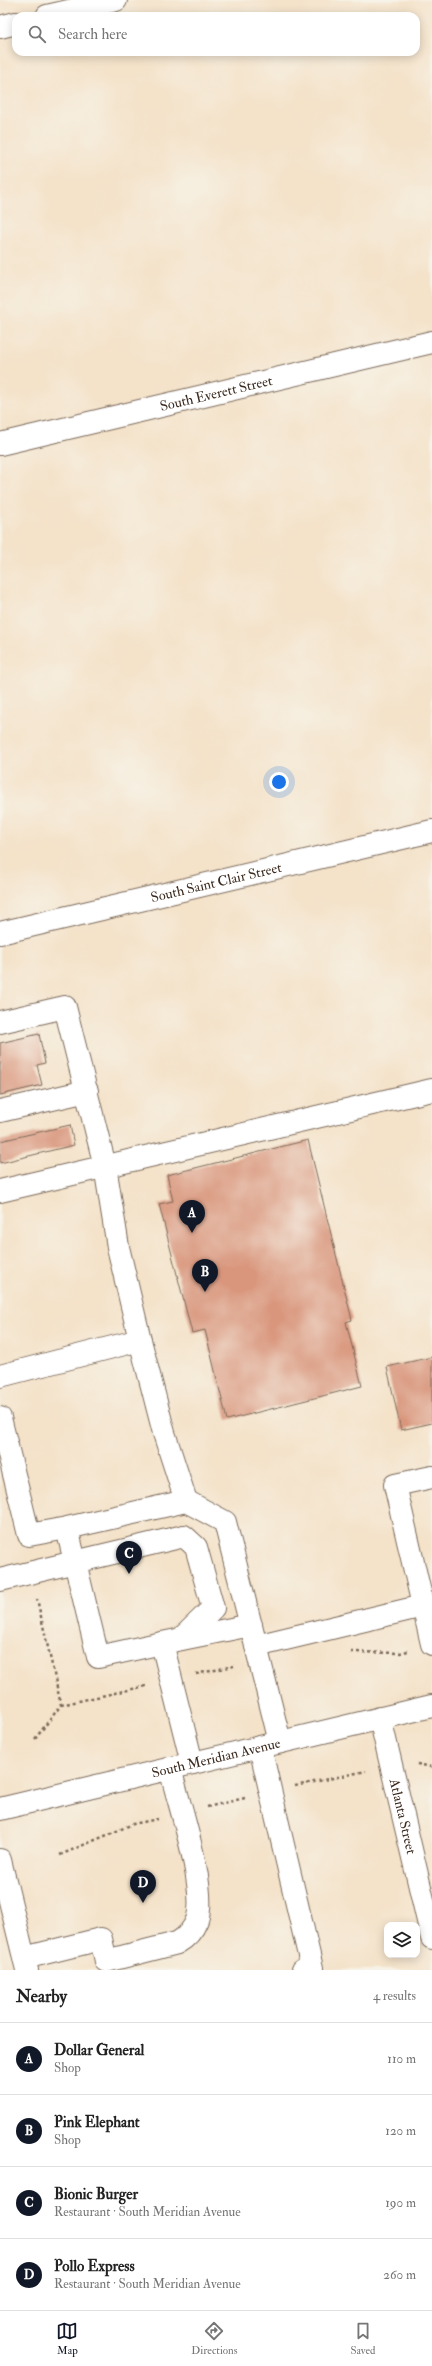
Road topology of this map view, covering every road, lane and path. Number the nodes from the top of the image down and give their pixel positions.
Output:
1 (116, 0) edge
2 (64, 12) edge
3 (12, 24) edge
4 (0, 27) edge
5 (432, 342) edge
6 (0, 444) edge
7 (432, 831) edge
8 (0, 933) edge
9 (0, 1022) edge
10 (432, 1090) edge
11 (87, 1091) junction
12 (0, 1111) edge
13 (105, 1166) junction
14 (0, 1191) edge
15 (140, 1340) junction
16 (0, 1376) edge
17 (0, 1418) edge
18 (432, 1476) edge
19 (186, 1501) junction
20 (67, 1528) junction
21 (75, 1562) junction
22 (31, 1573) junction
23 (0, 1580) edge
24 (423, 1606) junction
25 (253, 1635) junction
26 (171, 1641) junction
27 (432, 1644) edge
28 (432, 1706) edge
29 (380, 1718) junction
30 (35, 1739) dead end
31 (270, 1744) junction
32 (192, 1763) junction
33 (170, 1768) junction
34 (0, 1809) edge
35 (0, 1860) edge
36 (432, 1938) edge
37 (26, 1964) edge
38 (303, 1970) edge

1 - 2 street
3 - 4 street
5 - 6 street, South Everett Street
7 - 8 street, South Saint Clair Street
9 - 11 street
10 - 13 street
11 - 12 street
11 - 13 street
13 - 14 street
13 - 15 street
15 - 16 street
15 - 19 street
17 - 20 street
18 - 24 street
19 - 20 street
19 - 25 street
20 - 21 street
21 - 22 street
21 - 26 street
21 - 26 street
22 - 23 street
22 - 30 path
24 - 25 street
24 - 27 street
25 - 26 street
25 - 31 street
26 - 32 street
28 - 29 street, South Meridian Avenue
29 - 31 street, South Meridian Avenue
29 - 36 street, Atlanta Street
31 - 32 street, South Meridian Avenue
31 - 38 street
32 - 33 street, South Meridian Avenue
33 - 34 street, South Meridian Avenue
33 - 37 street
35 - 37 street

